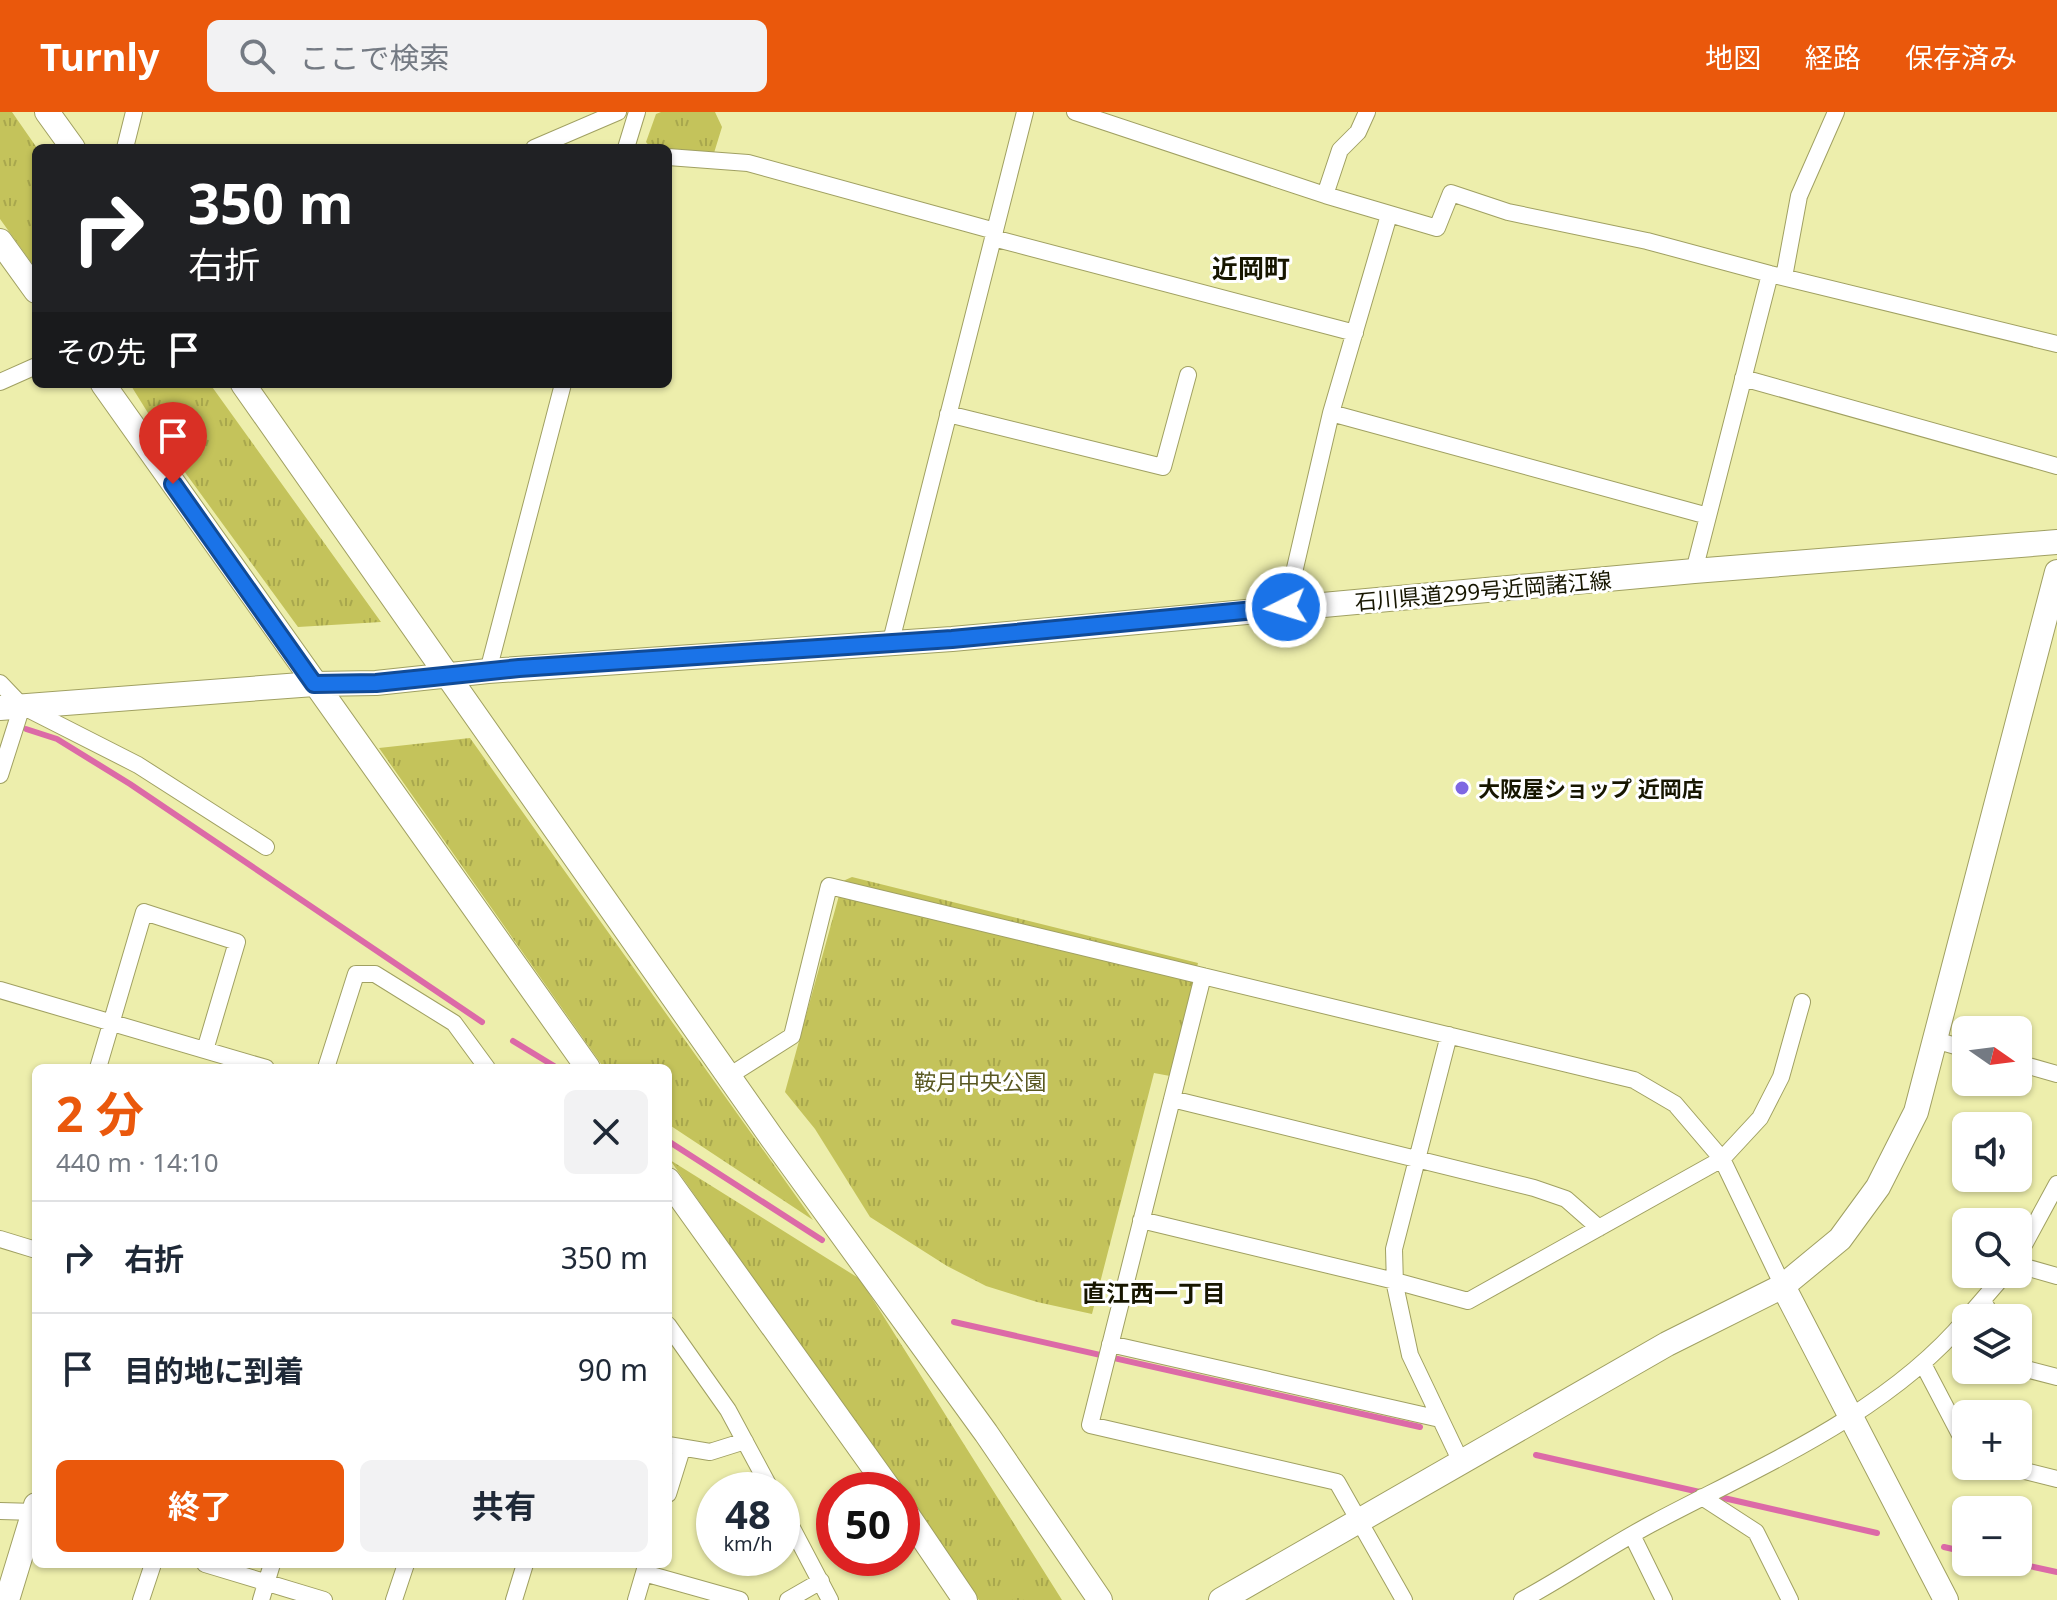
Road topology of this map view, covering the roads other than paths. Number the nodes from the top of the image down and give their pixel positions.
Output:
1 (47, 112) edge
2 (134, 112) edge
3 (618, 112) edge
4 (637, 112) edge
5 (1025, 112) edge
6 (1075, 112) edge
7 (1367, 112) edge
8 (1836, 112) edge
9 (70, 144) edge
10 (126, 144) edge
11 (543, 144) edge
12 (627, 144) edge
13 (672, 157) edge
14 (1325, 195) junction
15 (1389, 215) junction
16 (994, 235) junction
17 (0, 241) edge
18 (1777, 276) junction
19 (32, 285) edge
20 (1355, 333) junction
21 (2057, 344) edge
22 (32, 368) edge
23 (1188, 375) dead end
24 (1743, 378) junction
25 (0, 382) edge
26 (106, 388) edge
27 (246, 388) edge
28 (562, 388) edge
29 (1331, 413) junction
30 (948, 414) junction
31 (2057, 466) edge
32 (1708, 516) junction
33 (2057, 542) edge
34 (1694, 571) junction
35 (2057, 572) edge
36 (1286, 607) junction
37 (2052, 615) edge
38 (891, 641) junction
39 (488, 671) junction
40 (449, 674) junction
41 (0, 683) edge
42 (314, 684) junction
43 (11, 707) edge
44 (0, 775) edge
45 (266, 847) dead end
46 (1203, 976) junction
47 (0, 990) edge
48 (1802, 1002) dead end
49 (111, 1022) junction
50 (1449, 1035) junction
51 (1935, 1040) junction
52 (1952, 1045) edge
53 (205, 1050) junction
54 (99, 1064) edge
55 (252, 1064) edge
56 (327, 1064) edge
57 (484, 1064) edge
58 (585, 1064) edge
59 (2032, 1067) edge
60 (2057, 1074) edge
61 (729, 1076) junction
62 (1172, 1099) junction
63 (1415, 1159) junction
64 (1722, 1159) junction
65 (2057, 1184) edge
66 (672, 1186) edge
67 (1141, 1220) junction
68 (1599, 1228) junction
69 (2032, 1230) edge
70 (0, 1239) edge
71 (32, 1249) edge
72 (2032, 1269) edge
73 (2057, 1276) edge
74 (1395, 1281) junction
75 (1783, 1286) junction
76 (1993, 1288) edge
77 (1983, 1300) junction
78 (1980, 1304) edge
79 (1985, 1304) edge
80 (672, 1331) edge
81 (1952, 1334) edge
82 (1110, 1344) junction
83 (1923, 1364) junction
84 (2032, 1371) edge
85 (2057, 1377) edge
86 (1851, 1417) junction
87 (1440, 1419) junction
88 (1952, 1419) edge
89 (745, 1441) junction
90 (675, 1447) edge
91 (1461, 1462) junction
92 (672, 1467) edge
93 (761, 1472) edge
94 (877, 1472) edge
95 (2032, 1473) edge
96 (2057, 1479) edge
97 (1698, 1500) junction
98 (32, 1509) edge
99 (0, 1511) edge
100 (32, 1519) edge
101 (1357, 1521) junction
102 (920, 1534) edge
103 (1632, 1535) junction
104 (800, 1542) edge
105 (152, 1568) edge
106 (218, 1568) edge
107 (271, 1568) edge
108 (405, 1568) edge
109 (524, 1568) edge
110 (645, 1568) edge
111 (821, 1581) junction
112 (266, 1583) junction
113 (7, 1600) edge
114 (141, 1600) edge
115 (261, 1600) edge
116 (324, 1600) edge
117 (394, 1600) edge
118 (514, 1600) edge
119 (636, 1600) edge
120 (740, 1600) edge
121 (788, 1600) edge
122 (830, 1600) edge
123 (965, 1600) edge
124 (1100, 1600) edge
125 (1221, 1600) edge
126 (1404, 1600) edge
127 (1522, 1600) edge
128 (1664, 1600) edge
129 (1790, 1600) edge
130 (1946, 1600) edge

1 - 9 street
2 - 10 street
3 - 11 street
4 - 12 street
5 - 16 street
6 - 14 street
7 - 14 street
8 - 18 street
13 - 16 street
14 - 15 street
15 - 18 street
15 - 20 street
16 - 20 street
16 - 30 street
17 - 19 street
18 - 21 street
18 - 24 street
20 - 29 street
22 - 25 street
23 - 30 street
24 - 31 street
24 - 32 street
26 - 42 street
27 - 40 street
28 - 39 street
29 - 32 street
29 - 36 street
30 - 38 street
32 - 34 street
33 - 34 street, 石川県道299号近岡諸江線
34 - 36 street, 石川県道299号近岡諸江線
35 - 37 street
36 - 38 street, 石川県道299号近岡諸江線
37 - 51 street
38 - 39 street, 石川県道299号近岡諸江線
39 - 40 street, 石川県道299号近岡諸江線
40 - 42 street, 石川県道299号近岡諸江線
40 - 61 street
41 - 43 street
42 - 43 street, 石川県道299号近岡諸江線
42 - 58 street
43 - 44 street
43 - 45 street
46 - 50 street
46 - 61 street
46 - 62 street
47 - 49 street
48 - 64 street
49 - 53 street
49 - 53 street
49 - 54 street
50 - 63 street
50 - 64 street
51 - 52 street
51 - 75 street
53 - 55 street
56 - 57 street
59 - 60 street
61 - 124 street
62 - 63 street
62 - 67 street
63 - 68 street
63 - 74 street
64 - 68 street
64 - 75 street
65 - 69 street
66 - 94 street
67 - 74 street
67 - 82 street
68 - 74 street
70 - 71 street
72 - 73 street
74 - 87 street
75 - 86 street
75 - 91 street
76 - 77 street
77 - 78 street
77 - 79 street
80 - 89 street
81 - 83 street
82 - 87 street
82 - 101 street
83 - 86 street
83 - 88 street
84 - 85 street
86 - 97 street
86 - 130 street
87 - 91 street
89 - 90 street
89 - 93 street
90 - 92 street
91 - 101 street
95 - 96 street
97 - 103 street
97 - 129 street
98 - 99 street
100 - 113 street
101 - 125 street
101 - 126 street
102 - 123 street
103 - 127 street
103 - 128 street
104 - 111 street
105 - 114 street
106 - 112 street
107 - 112 street
108 - 117 street
109 - 118 street
110 - 119 street
110 - 120 street
111 - 121 street
111 - 122 street
112 - 115 street
112 - 116 street

